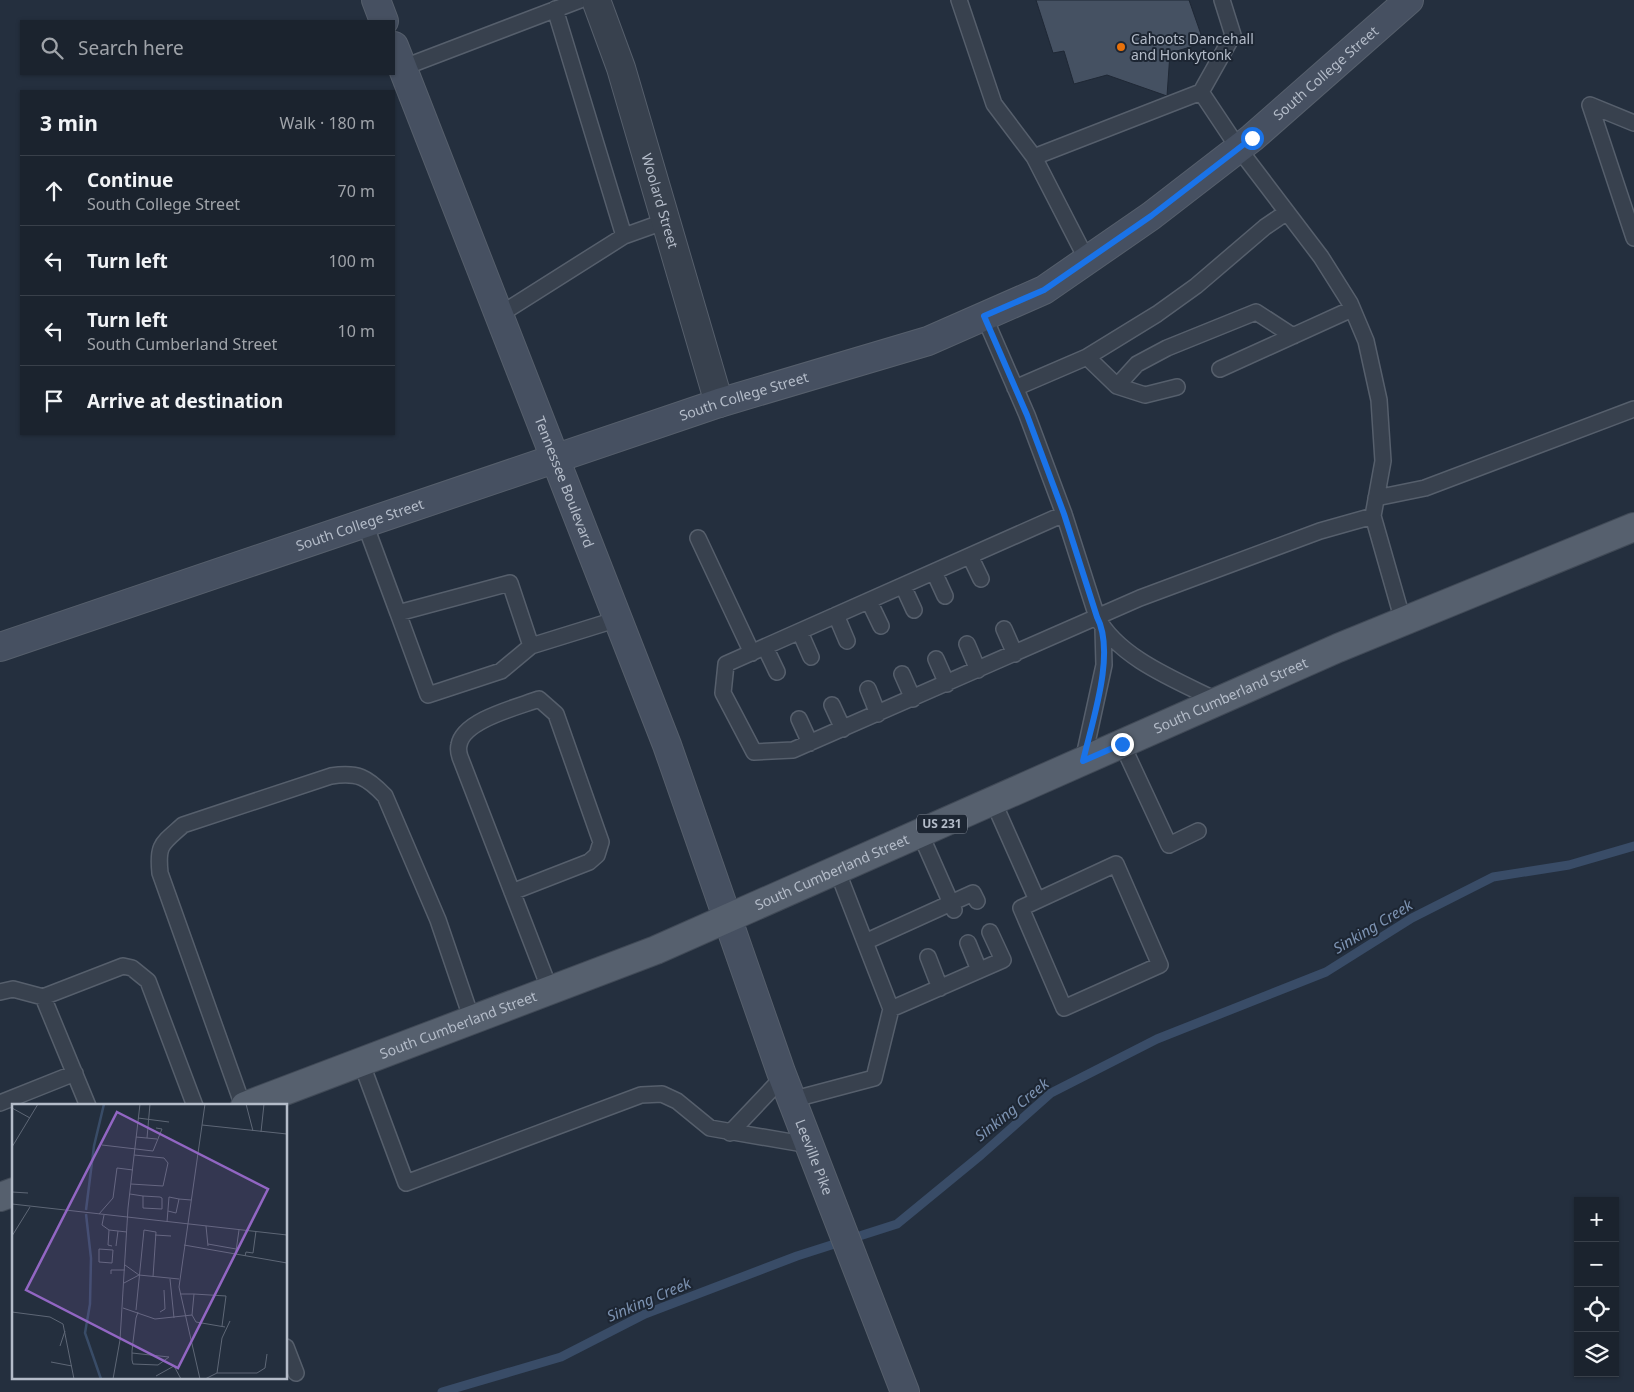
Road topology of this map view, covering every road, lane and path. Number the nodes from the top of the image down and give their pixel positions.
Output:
1 (376, 0) edge
2 (580, 0) edge
3 (596, 0) edge
4 (959, 0) edge
5 (1222, 0) edge
6 (1409, 0) edge
7 (556, 10) junction
8 (384, 20) edge
9 (398, 57) edge
10 (1200, 92) junction
11 (1634, 123) edge
12 (1239, 149) junction
13 (1034, 157) junction
14 (1287, 212) junction
15 (666, 221) junction
16 (624, 236) junction
17 (1634, 238) edge
18 (1087, 260) junction
19 (1352, 309) junction
20 (499, 315) junction
21 (984, 316) junction
22 (1293, 336) junction
23 (1087, 357) junction
24 (1220, 369) dead end
25 (1117, 386) junction
26 (1177, 387) dead end
27 (1015, 388) junction
28 (719, 403) junction
29 (1634, 409) edge
30 (555, 460) junction
31 (1376, 498) junction
32 (1064, 514) junction
33 (1373, 516) junction
34 (365, 524) junction
35 (1634, 527) edge
36 (698, 538) dead end
37 (970, 556) junction
38 (934, 572) junction
39 (981, 579) dead end
40 (903, 586) junction
41 (945, 596) dead end
42 (870, 600) junction
43 (914, 610) dead end
44 (398, 613) junction
45 (836, 616) junction
46 (618, 618) junction
47 (1403, 622) junction
48 (1100, 623) junction
49 (881, 626) dead end
50 (1004, 629) dead end
51 (800, 632) junction
52 (846, 641) dead end
53 (967, 644) dead end
54 (531, 646) junction
55 (0, 647) edge
56 (759, 650) junction
57 (1015, 654) junction
58 (811, 657) dead end
59 (936, 659) dead end
60 (978, 670) junction
61 (777, 672) dead end
62 (902, 674) dead end
63 (947, 684) junction
64 (868, 689) dead end
65 (913, 699) junction
66 (1218, 701) junction
67 (832, 704) dead end
68 (878, 714) junction
69 (799, 719) dead end
70 (843, 729) junction
71 (810, 743) junction
72 (1122, 744) junction
73 (1083, 761) junction
74 (993, 801) junction
75 (1198, 831) dead end
76 (920, 834) junction
77 (837, 870) junction
78 (512, 892) junction
79 (1037, 900) junction
80 (977, 901) dead end
81 (953, 906) junction
82 (728, 919) junction
83 (990, 932) dead end
84 (865, 942) junction
85 (968, 942) dead end
86 (928, 957) dead end
87 (979, 970) junction
88 (940, 988) junction
89 (550, 990) junction
90 (0, 992) edge
91 (43, 996) junction
92 (891, 1009) junction
93 (472, 1020) junction
94 (361, 1062) junction
95 (74, 1073) junction
96 (787, 1088) junction
97 (0, 1103) edge
98 (87, 1104) edge
99 (194, 1104) edge
100 (243, 1104) edge
101 (249, 1104) edge
102 (730, 1133) junction
103 (809, 1145) junction
104 (12, 1193) edge
105 (0, 1197) edge
106 (288, 1352) edge
107 (296, 1373) dead end
108 (905, 1392) edge

1 - 8 main road
2 - 7 lane
3 - 15 street, Woolard Street
4 - 13 lane
5 - 10 lane
6 - 12 main road, South College Street
7 - 9 lane
7 - 16 lane
9 - 20 main road, Tennessee Boulevard
10 - 12 lane
10 - 13 lane
11 - 17 lane
12 - 14 lane
12 - 18 main road, South College Street
13 - 18 lane
14 - 19 lane
14 - 23 lane
15 - 16 lane
15 - 28 street, Woolard Street
16 - 20 lane
18 - 21 main road, South College Street
19 - 22 lane
19 - 31 lane
20 - 30 main road, Tennessee Boulevard
21 - 27 lane
21 - 28 main road, South College Street
22 - 24 lane
22 - 25 lane
23 - 25 lane
23 - 27 lane
25 - 26 lane
27 - 32 lane
28 - 30 main road, South College Street
29 - 31 lane
30 - 34 main road, South College Street
30 - 46 main road, Tennessee Boulevard
31 - 33 lane
32 - 37 lane
32 - 48 lane
33 - 47 lane
33 - 48 lane
34 - 44 lane
34 - 55 main road, South College Street
35 - 47 main road, South Cumberland Street / US 231
36 - 56 lane
37 - 38 lane
37 - 39 lane
38 - 40 lane
38 - 41 lane
40 - 42 lane
40 - 43 lane
42 - 45 lane
42 - 49 lane
44 - 54 lane
44 - 54 lane
45 - 51 lane
45 - 52 lane
46 - 54 lane
46 - 82 main road, Tennessee Boulevard
47 - 66 main road, South Cumberland Street / US 231
48 - 57 lane
48 - 66 lane
48 - 73 lane
50 - 57 lane
51 - 56 lane
51 - 58 lane
53 - 60 lane
56 - 61 lane
56 - 71 lane
57 - 60 lane
59 - 63 lane
60 - 63 lane
62 - 65 lane
63 - 65 lane
64 - 68 lane
65 - 68 lane
66 - 72 main road, South Cumberland Street / US 231
67 - 70 lane
68 - 70 lane
69 - 71 lane
70 - 71 lane
72 - 73 main road, South Cumberland Street / US 231
72 - 75 lane
73 - 74 main road, South Cumberland Street / US 231
74 - 76 main road, South Cumberland Street / US 231
74 - 79 lane
76 - 77 main road, South Cumberland Street / US 231
76 - 81 lane
77 - 82 main road, South Cumberland Street / US 231
77 - 84 lane
78 - 78 lane
78 - 89 lane
79 - 79 lane
80 - 81 lane
81 - 84 lane
82 - 89 main road, South Cumberland Street / US 231
82 - 96 main road, Leeville Pike
83 - 87 lane
84 - 92 lane
85 - 87 lane
86 - 88 lane
87 - 88 lane
88 - 92 lane
89 - 93 main road, South Cumberland Street / US 231
90 - 91 lane
91 - 95 lane
91 - 99 lane
92 - 96 lane
93 - 94 main road, South Cumberland Street / US 231
93 - 100 lane
94 - 101 main road, South Cumberland Street / US 231
94 - 102 lane
95 - 97 lane
95 - 98 lane
96 - 102 lane
96 - 103 main road, Leeville Pike
102 - 103 lane
103 - 108 main road, Leeville Pike
104 - 105 main road
106 - 107 lane

